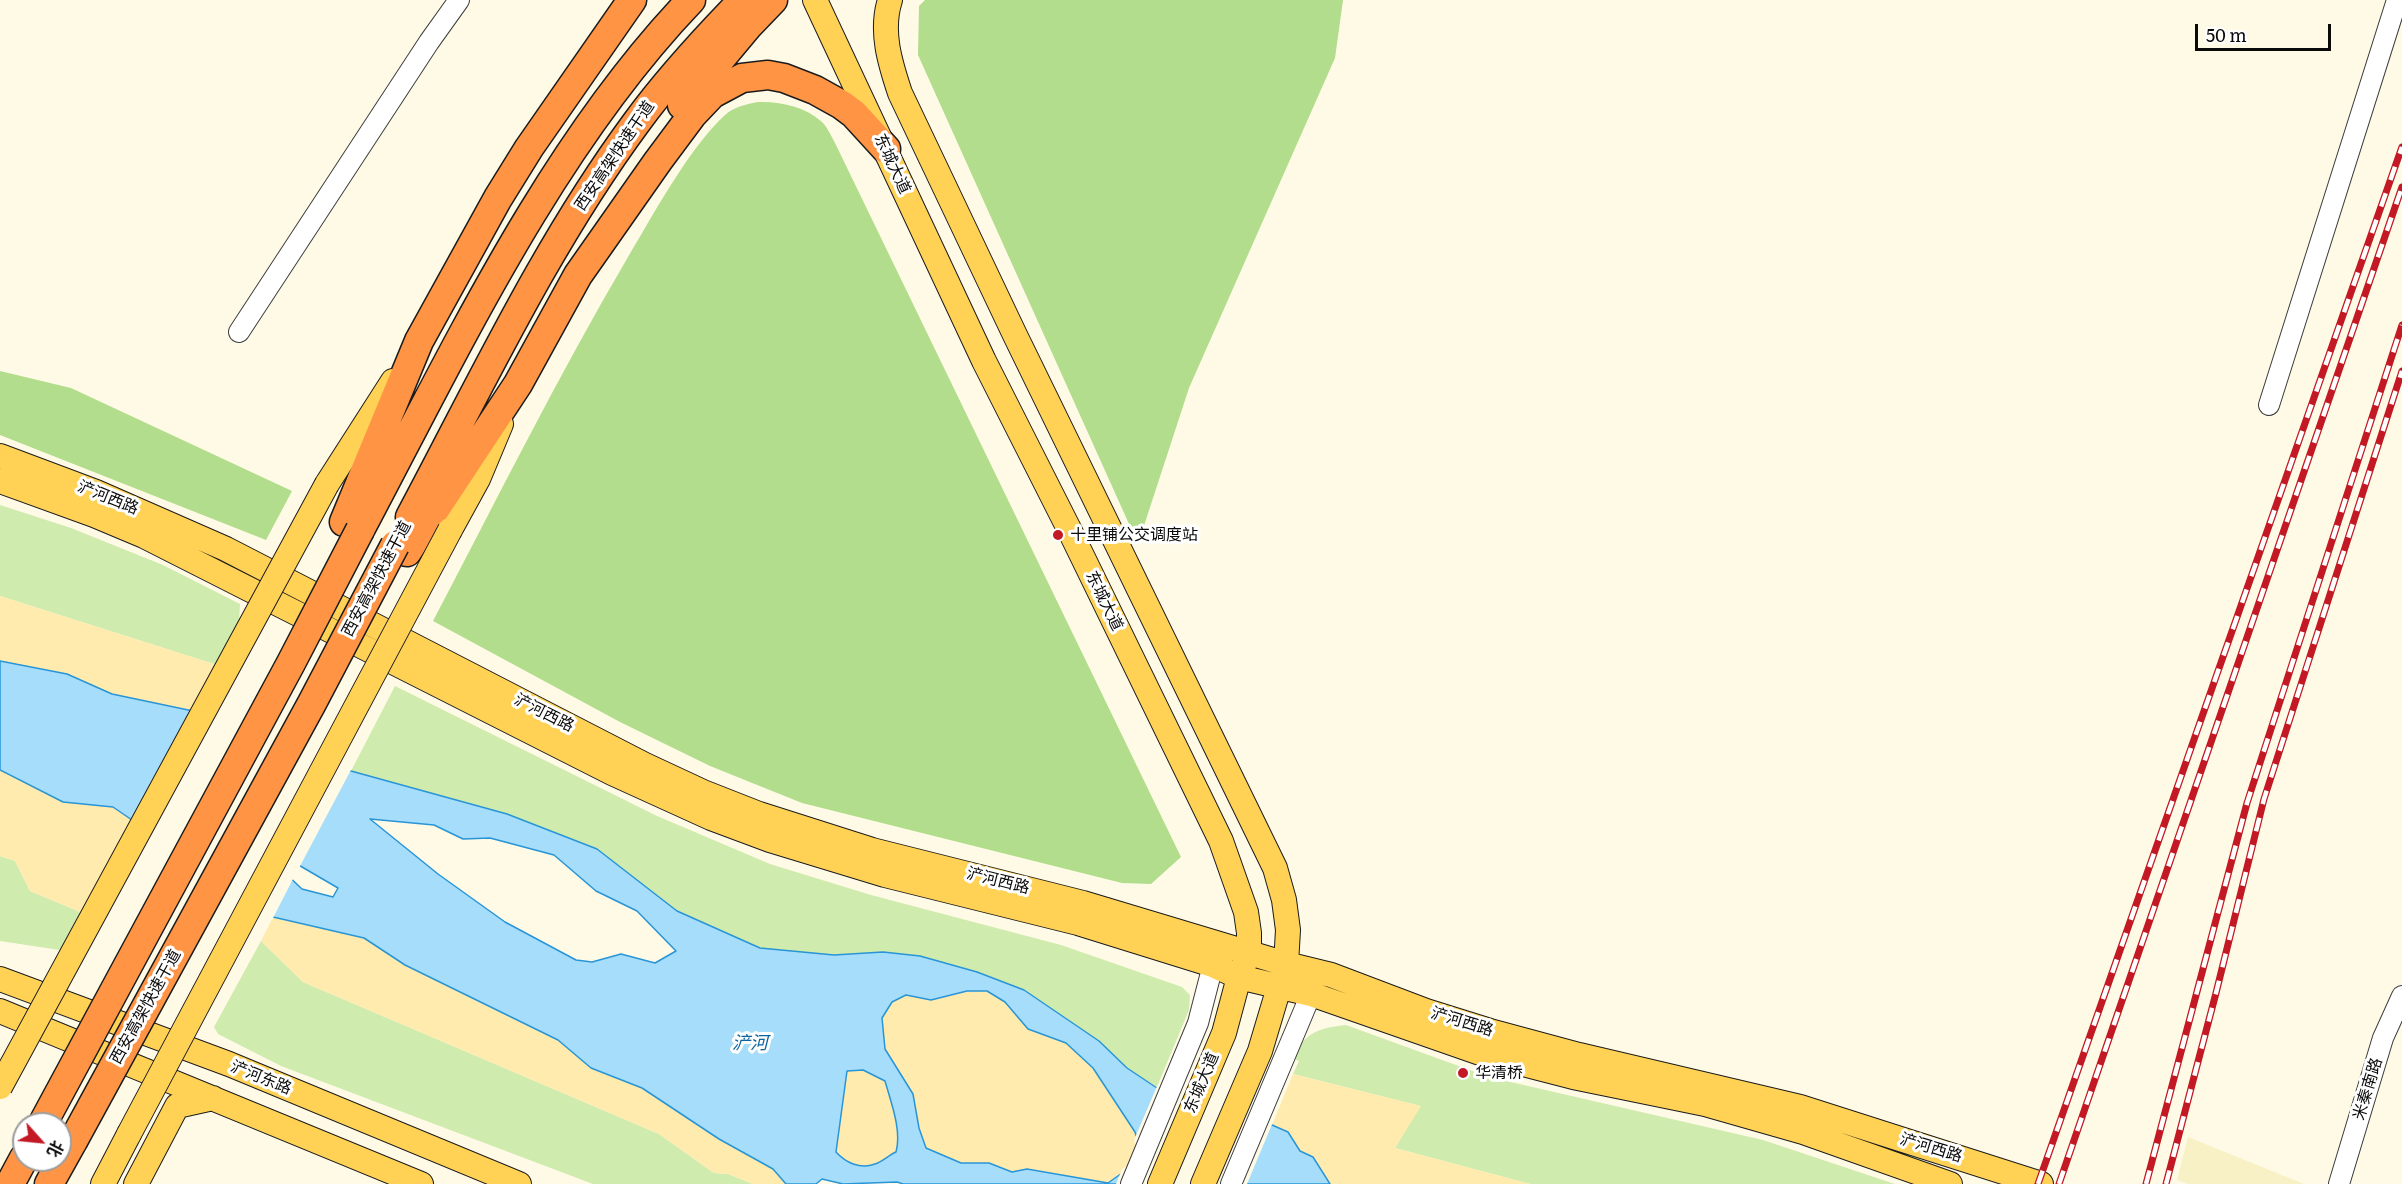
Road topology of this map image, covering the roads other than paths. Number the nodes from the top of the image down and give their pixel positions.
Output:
1 (459, 0) edge
2 (632, 0) edge
3 (692, 0) edge
4 (743, 0) edge
5 (773, 0) edge
6 (815, 0) edge
7 (890, 0) edge
8 (2397, 0) edge
9 (886, 149) junction
10 (578, 275) junction
11 (239, 332) dead end
12 (419, 341) junction
13 (518, 384) junction
14 (2269, 405) dead end
15 (0, 456) edge
16 (0, 481) edge
17 (352, 526) junction
18 (401, 548) junction
19 (1249, 952) junction
20 (1287, 964) junction
21 (1213, 965) junction
22 (1239, 976) junction
23 (0, 980) edge
24 (1278, 987) junction
25 (1311, 994) junction
26 (2402, 996) edge
27 (0, 1011) edge
28 (0, 1087) edge
29 (213, 1098) junction
30 (48, 1112) edge
31 (49, 1184) edge
32 (103, 1184) edge
33 (136, 1184) edge
34 (421, 1184) edge
35 (519, 1184) edge
36 (1131, 1184) edge
37 (1160, 1184) edge
38 (1203, 1184) edge
39 (1231, 1184) edge
40 (1950, 1184) edge
41 (2041, 1184) edge
42 (2339, 1184) edge

1 - 11 street
2 - 12 highway
3 - 17 highway
4 - 18 highway, 西安高架快速干道
5 - 10 highway
6 - 9 main road, 东城大道
7 - 20 main road
8 - 14 street
9 - 10 highway
9 - 19 main road, 东城大道
10 - 13 highway
12 - 17 highway
12 - 28 main road, bridge
13 - 18 highway
13 - 32 main road, bridge
15 - 19 main road, 浐河西路
16 - 21 main road, 浐河西路
17 - 30 highway, bridge
18 - 31 highway, 西安高架快速干道, bridge
19 - 20 main road, 浐河西路
19 - 22 main road, 东城大道
20 - 24 main road
20 - 41 main road, 浐河西路
21 - 22 main road, 浐河西路
21 - 36 street
22 - 24 main road, 浐河西路
22 - 37 main road, 东城大道
23 - 35 main road, 浐河东路
24 - 25 main road, 浐河西路
24 - 38 main road
25 - 39 street
25 - 40 main road, 浐河西路
26 - 42 street, 米秦南路
27 - 29 main road
29 - 33 main road
29 - 34 main road

